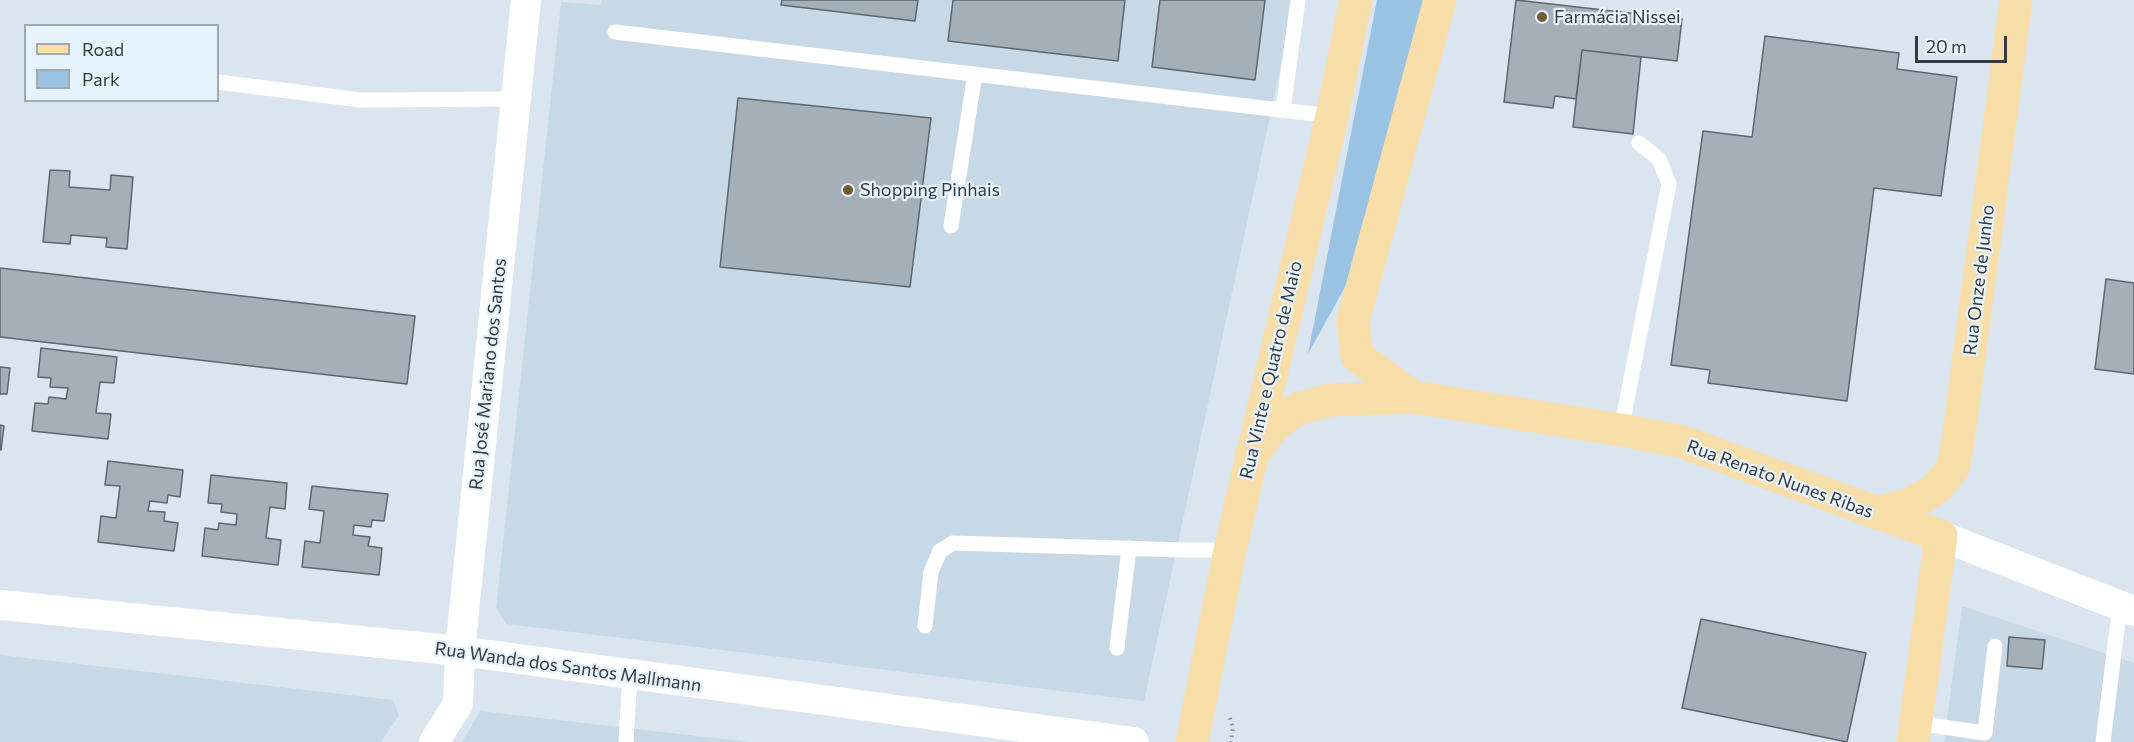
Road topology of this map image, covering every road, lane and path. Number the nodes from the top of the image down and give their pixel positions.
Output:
1 (526, 0) edge
2 (1298, 0) edge
3 (1356, 0) edge
4 (1440, 0) edge
5 (2016, 0) edge
6 (615, 32) dead end
7 (975, 74) junction
8 (219, 82) edge
9 (516, 99) junction
10 (1283, 110) junction
11 (1332, 116) junction
12 (1639, 143) dead end
13 (951, 226) dead end
14 (1413, 398) junction
15 (1621, 430) junction
16 (1251, 456) junction
17 (1875, 513) junction
18 (1941, 536) junction
19 (1129, 548) junction
20 (1230, 550) junction
21 (0, 605) edge
22 (2127, 608) edge
23 (925, 626) dead end
24 (1995, 646) dead end
25 (1117, 648) dead end
26 (460, 651) junction
27 (630, 675) junction
28 (1233, 729) dead end
29 (1914, 733) edge
30 (434, 742) edge
31 (626, 742) edge
32 (1134, 742) edge
33 (1192, 742) edge
34 (1231, 742) edge
35 (2103, 742) edge

1 - 9 street, Rua José Mariano dos Santos
2 - 10 lane
3 - 11 main road, Rua Vinte e Quatro de Maio
4 - 14 main road
5 - 17 main road, Rua Onze de Junho
6 - 7 lane
7 - 10 lane
7 - 13 lane
8 - 9 lane
9 - 26 street, Rua José Mariano dos Santos
10 - 11 lane
11 - 16 main road, Rua Vinte e Quatro de Maio
12 - 15 lane
14 - 15 main road, Rua Renato Nunes Ribas
14 - 16 main road, Rua Renato Nunes Ribas
15 - 17 main road, Rua Renato Nunes Ribas
16 - 20 main road, Rua Vinte e Quatro de Maio
17 - 18 main road, Rua Renato Nunes Ribas
18 - 22 street, Rua Renato Nunes Ribas
18 - 29 main road
19 - 20 lane
19 - 23 lane
19 - 25 lane
20 - 33 main road, Rua Vinte e Quatro de Maio
21 - 26 street, Rua Wanda dos Santos Mallmann
22 - 35 lane
24 - 29 lane
26 - 27 street, Rua Wanda dos Santos Mallmann
26 - 30 street, Rua José Mariano dos Santos
27 - 31 lane
27 - 32 street, Rua Wanda dos Santos Mallmann
28 - 34 path

